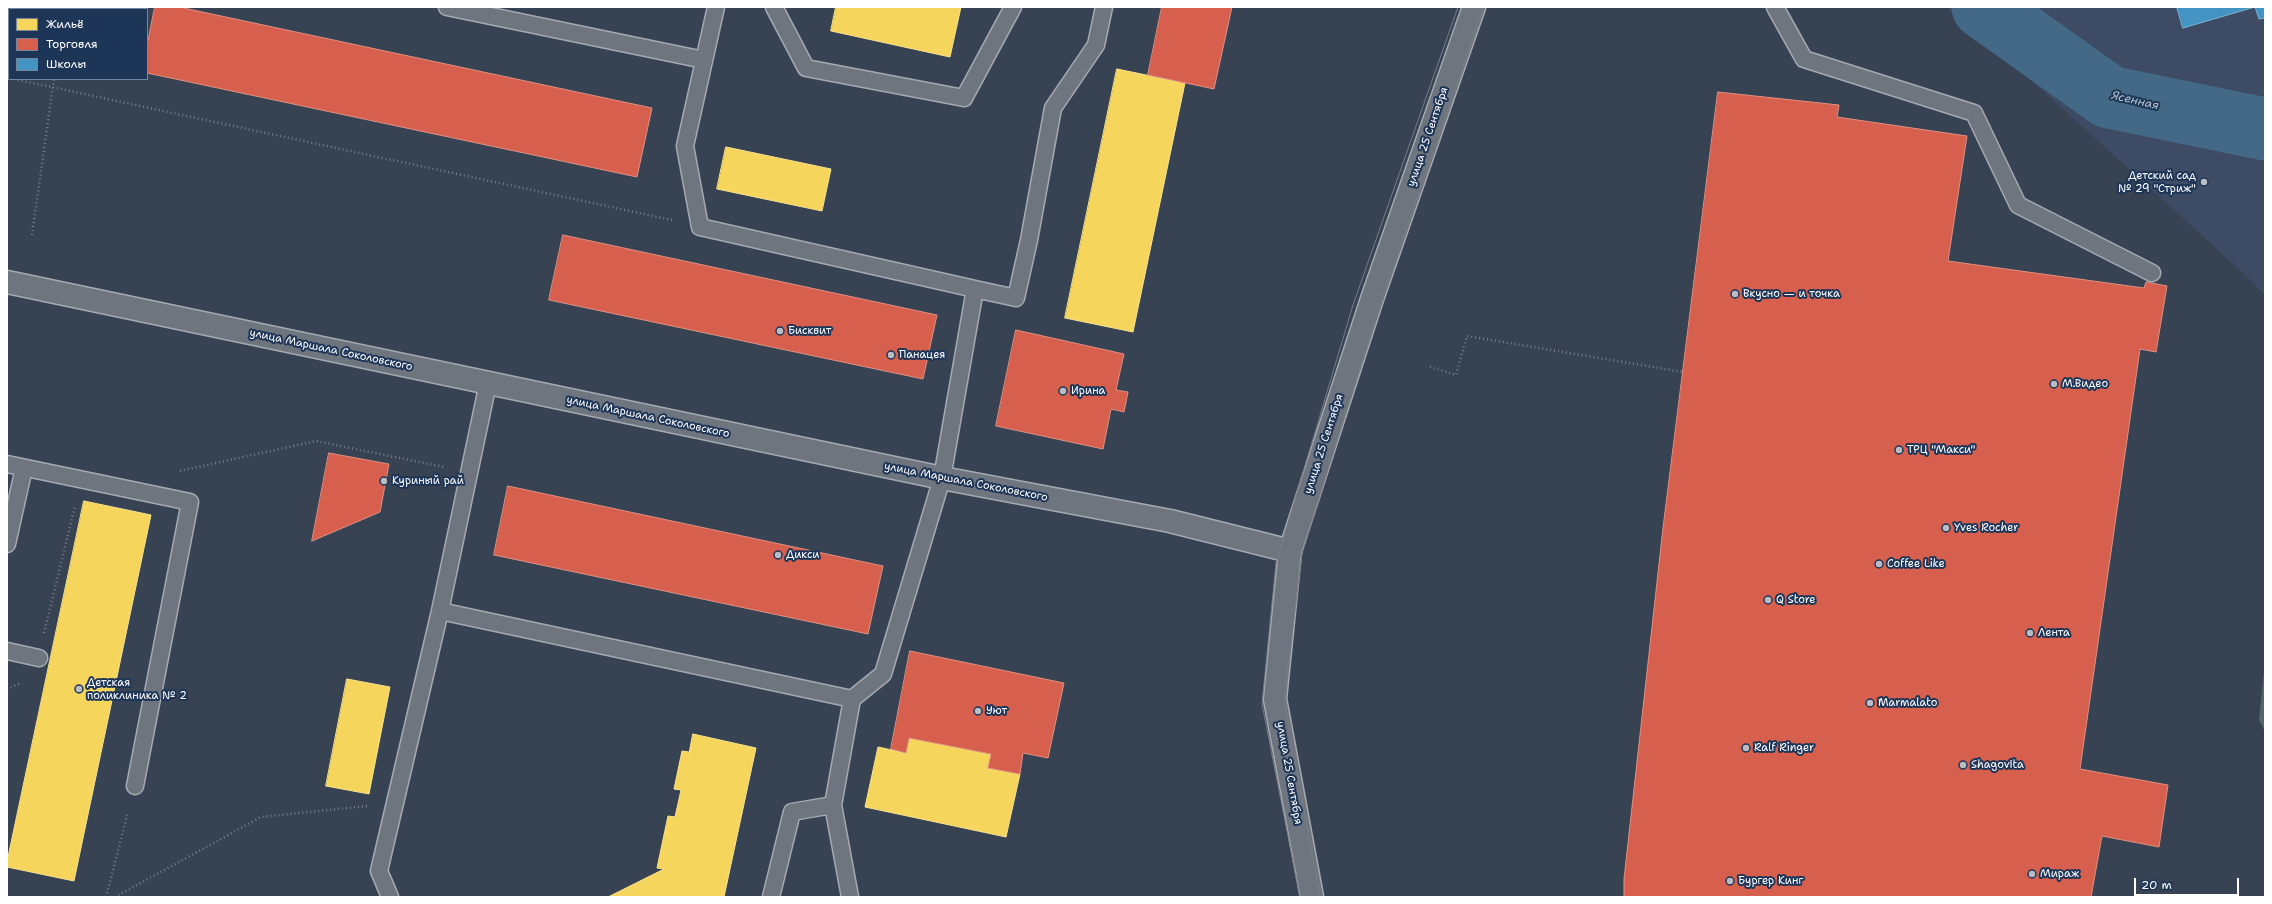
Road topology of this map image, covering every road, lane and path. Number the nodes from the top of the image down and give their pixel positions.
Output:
1 (447, 7) edge
2 (716, 7) edge
3 (774, 7) edge
4 (1013, 7) edge
5 (1104, 7) edge
6 (1474, 7) edge
7 (1775, 7) edge
8 (704, 60) junction
9 (20, 80) edge
10 (54, 80) edge
11 (53, 86) junction
12 (700, 227) junction
13 (32, 235) dead end
14 (2152, 273) dead end
15 (7, 282) edge
16 (975, 289) junction
17 (1430, 367) dead end
18 (1683, 372) dead end
19 (488, 383) junction
20 (7, 464) edge
21 (24, 468) junction
22 (176, 472) dead end
23 (470, 472) junction
24 (942, 478) junction
25 (81, 480) junction
26 (7, 544) edge
27 (1290, 551) junction
28 (440, 611) junction
29 (7, 651) edge
30 (38, 658) junction
31 (7, 689) edge
32 (852, 699) junction
33 (135, 786) joint
34 (395, 804) junction
35 (833, 805) junction
36 (106, 897) edge
37 (115, 897) edge
38 (390, 897) edge
39 (771, 897) edge
40 (850, 897) edge
41 (1312, 897) edge

1 - 8 lane
2 - 8 lane
3 - 4 lane
5 - 16 lane
6 - 27 street, улица 25 Сентября
7 - 14 lane
8 - 12 lane
9 - 11 path
10 - 11 path
11 - 12 path
11 - 13 path
12 - 16 lane
15 - 19 street, улица Маршала Соколовского
16 - 24 lane
17 - 18 path
19 - 23 lane
19 - 24 street, улица Маршала Соколовского
20 - 21 lane
21 - 25 lane
21 - 26 lane
22 - 23 path
23 - 28 lane
24 - 27 street, улица Маршала Соколовского
24 - 32 lane
25 - 30 path
25 - 33 lane
27 - 41 street, улица 25 Сентября
28 - 32 lane
28 - 34 lane
29 - 30 lane
30 - 31 path
32 - 35 lane
33 - 36 path
34 - 37 path
34 - 38 lane
35 - 39 lane
35 - 40 lane

